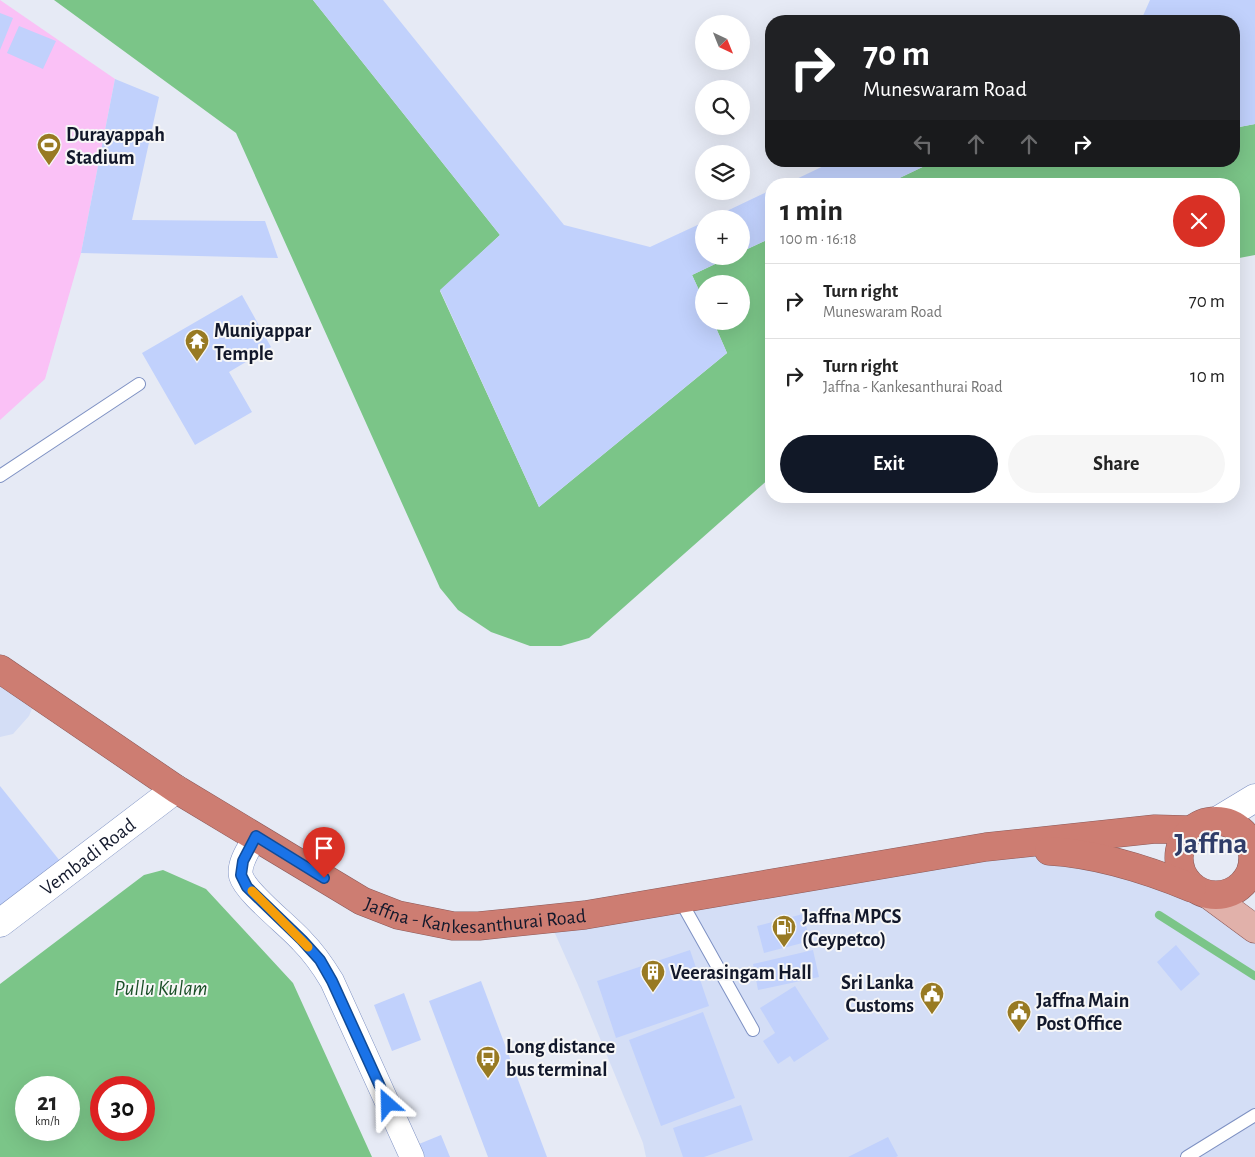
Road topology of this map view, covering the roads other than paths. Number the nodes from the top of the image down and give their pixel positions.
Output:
1 (139, 384) dead end
2 (0, 476) edge
3 (0, 669) edge
4 (176, 789) junction
5 (1255, 798) edge
6 (1218, 821) junction
7 (1191, 830) junction
8 (256, 836) junction
9 (986, 847) junction
10 (1254, 857) edge
11 (1200, 891) junction
12 (679, 898) junction
13 (0, 923) edge
14 (1255, 929) edge
15 (753, 1030) dead end
16 (1255, 1115) edge
17 (412, 1157) edge
18 (1187, 1157) edge

1 - 2 lane
3 - 4 highway, Jaffna - Kankesanthurai Road
4 - 8 highway, Jaffna - Kankesanthurai Road
4 - 13 street, Vembadi Road
5 - 6 street
6 - 7 highway
6 - 10 highway
7 - 9 highway, Jaffna - Kankesanthurai Road
7 - 11 highway
8 - 12 highway, Jaffna - Kankesanthurai Road
8 - 17 street
9 - 11 highway, Jaffna - Kankesanthurai Road
9 - 12 highway, Jaffna - Kankesanthurai Road
10 - 11 highway
11 - 14 main road, Jaffna - Kankesanthurai Road
12 - 15 lane
16 - 18 lane

